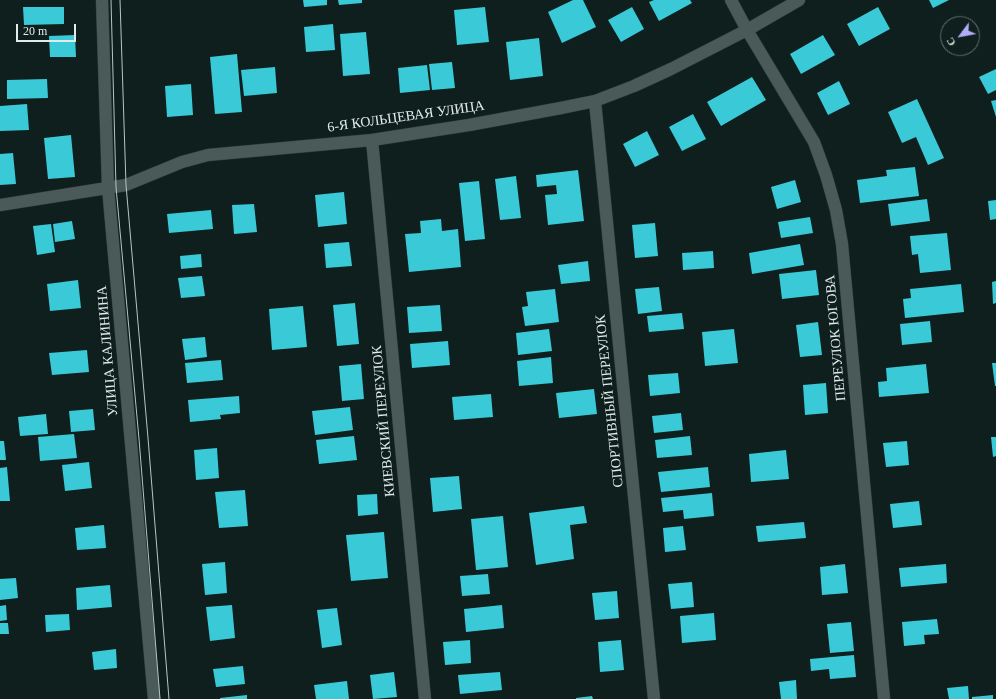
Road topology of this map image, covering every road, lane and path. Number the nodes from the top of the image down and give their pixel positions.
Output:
1 (102, 0) edge
2 (731, 0) edge
3 (799, 0) edge
4 (747, 30) junction
5 (595, 101) junction
6 (372, 140) junction
7 (108, 188) junction
8 (0, 205) edge
9 (154, 699) edge
10 (425, 699) edge
11 (654, 699) edge
12 (884, 699) edge

1 - 7 street, УЛИЦА КАЛИНИНА
2 - 4 street, ПЕРЕУЛОК ЮГОВА
3 - 4 street, 6-Я КОЛЬЦЕВАЯ УЛИЦА
4 - 5 street, 6-Я КОЛЬЦЕВАЯ УЛИЦА
4 - 12 street, ПЕРЕУЛОК ЮГОВА
5 - 6 street, 6-Я КОЛЬЦЕВАЯ УЛИЦА
5 - 11 street, СПОРТИВНЫЙ ПЕРЕУЛОК
6 - 7 street, 6-Я КОЛЬЦЕВАЯ УЛИЦА
6 - 10 street, КИЕВСКИЙ ПЕРЕУЛОК
7 - 8 street, 6-Я КОЛЬЦЕВАЯ УЛИЦА
7 - 9 street, УЛИЦА КАЛИНИНА

